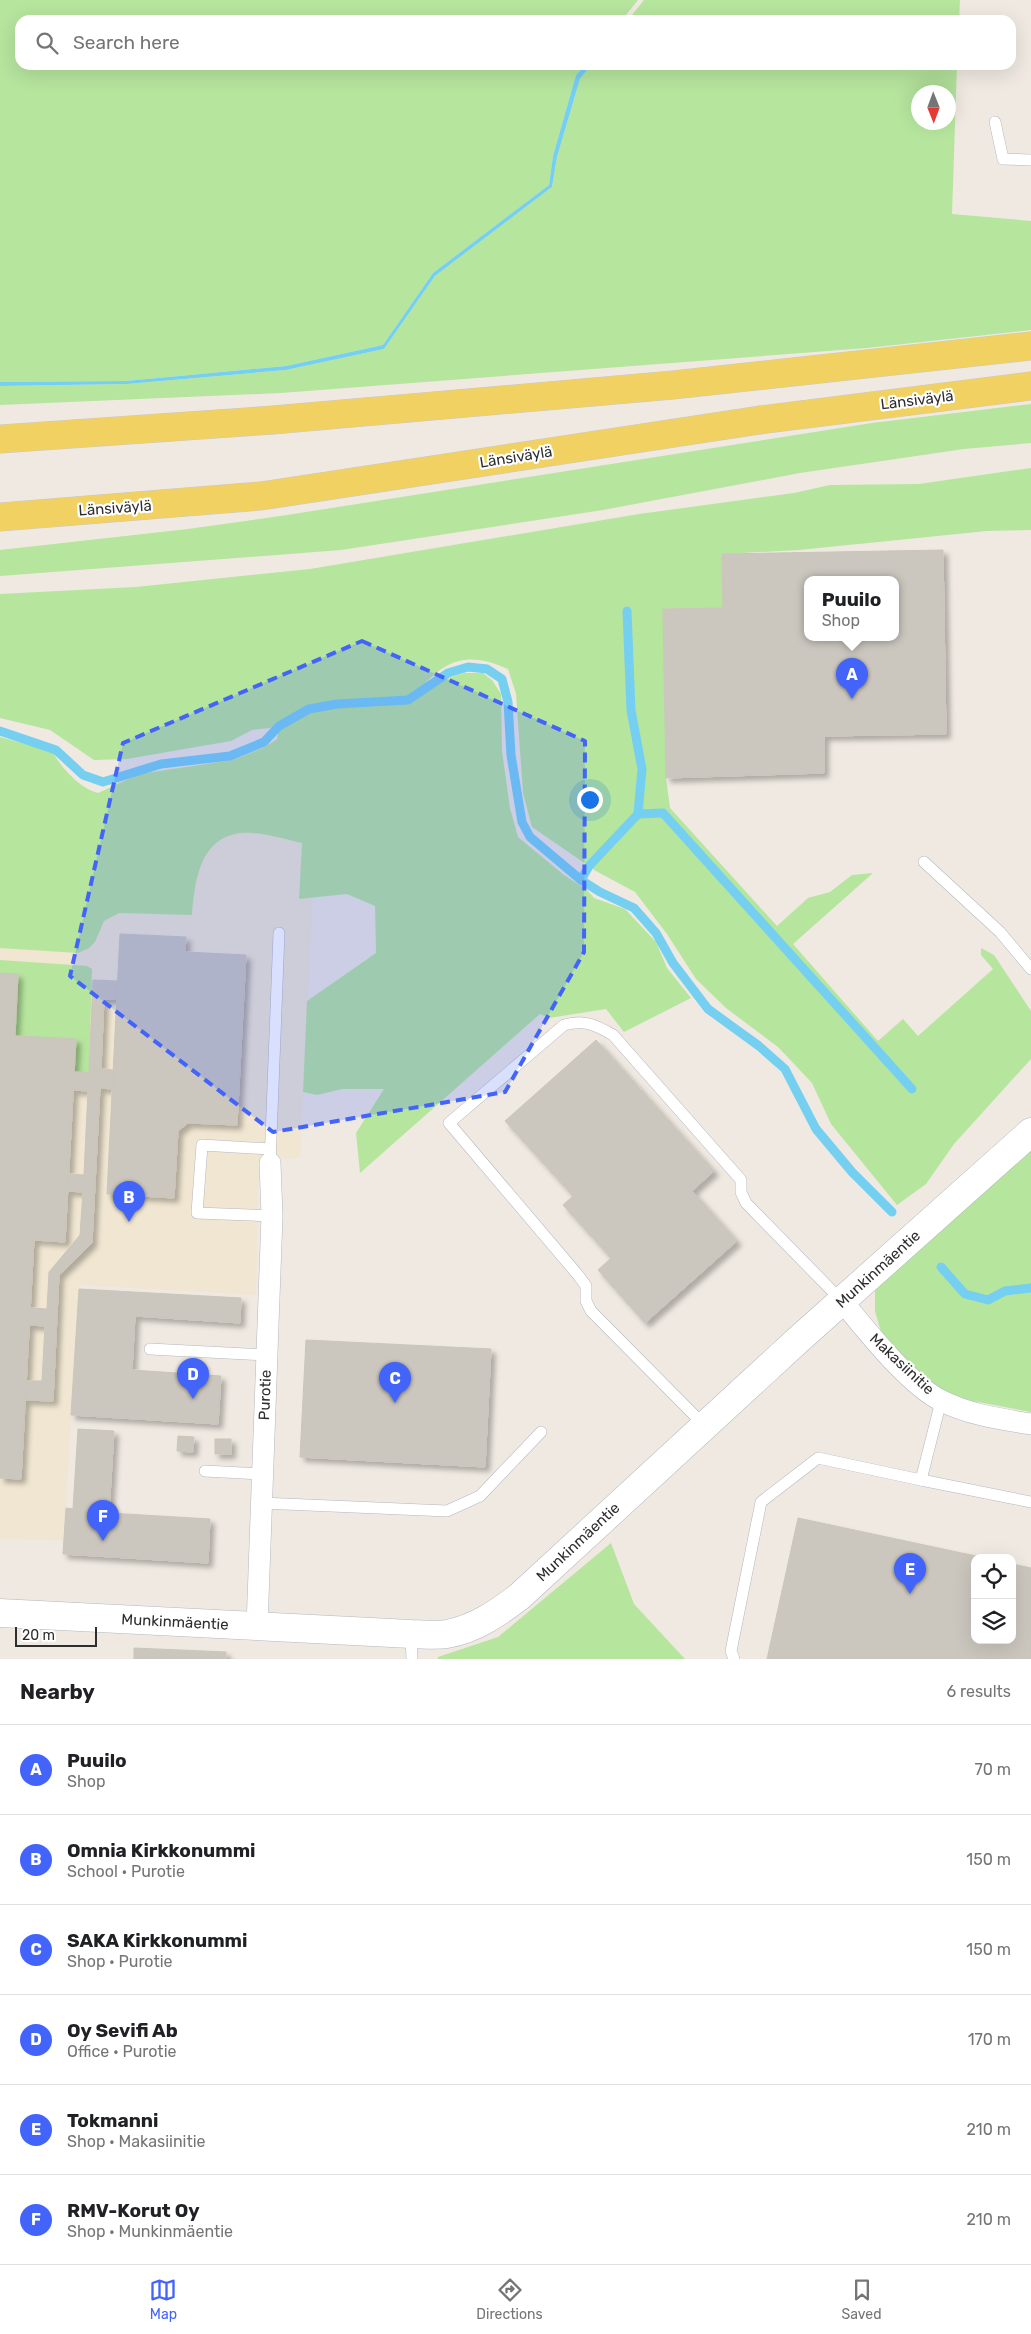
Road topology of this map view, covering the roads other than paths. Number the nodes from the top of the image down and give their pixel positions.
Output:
1 (995, 122) dead end
2 (1031, 160) edge
3 (1031, 346) edge
4 (1031, 386) edge
5 (0, 439) edge
6 (0, 517) edge
7 (924, 862) dead end
8 (279, 933) dead end
9 (1031, 968) edge
10 (1031, 1132) edge
11 (270, 1156) junction
12 (272, 1216) junction
13 (842, 1301) junction
14 (150, 1349) dead end
15 (267, 1355) junction
16 (941, 1401) junction
17 (1031, 1424) edge
18 (705, 1426) junction
19 (541, 1432) dead end
20 (205, 1471) dead end
21 (262, 1474) junction
22 (921, 1480) junction
23 (1031, 1502) edge
24 (261, 1503) junction
25 (0, 1612) edge
26 (257, 1627) junction
27 (411, 1647) edge
28 (734, 1659) edge

1 - 2 lane
3 - 5 main road
4 - 6 main road, Länsiväylä
7 - 9 lane
8 - 11 lane
10 - 13 street, Munkinmäentie
11 - 12 street, Purotie
11 - 12 lane
12 - 15 street, Purotie
13 - 16 street, Makasiinitie
13 - 18 street, Munkinmäentie
13 - 18 lane
14 - 15 lane
15 - 21 street, Purotie
16 - 17 street, Makasiinitie
16 - 22 lane
18 - 27 street, Munkinmäentie
19 - 24 lane
20 - 21 lane
21 - 24 street, Purotie
22 - 23 lane
22 - 28 lane
24 - 26 street, Purotie
25 - 26 street, Munkinmäentie
26 - 27 street, Munkinmäentie

